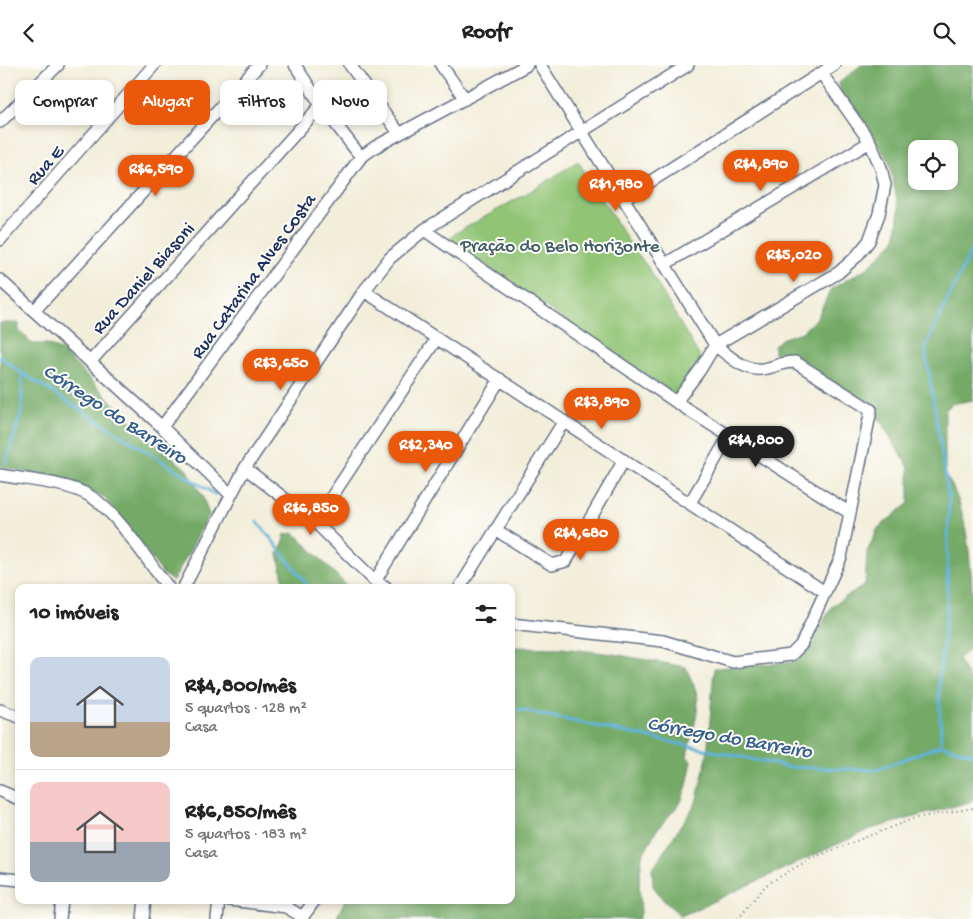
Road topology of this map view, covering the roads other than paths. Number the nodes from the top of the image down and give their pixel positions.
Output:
1 (58, 65) edge
2 (154, 65) edge
3 (259, 65) edge
4 (295, 65) edge
5 (350, 65) edge
6 (441, 65) edge
7 (527, 65) edge
8 (540, 65) edge
9 (688, 65) edge
10 (834, 65) edge
11 (822, 74) junction
12 (313, 93) edge
13 (465, 99) junction
14 (313, 114) edge
15 (0, 122) edge
16 (336, 125) edge
17 (580, 132) junction
18 (399, 133) junction
19 (870, 141) junction
20 (361, 157) junction
21 (623, 199) junction
22 (424, 230) junction
23 (0, 240) edge
24 (665, 264) junction
25 (0, 280) edge
26 (364, 291) junction
27 (34, 311) junction
28 (437, 338) junction
29 (715, 345) junction
30 (90, 362) junction
31 (500, 379) junction
32 (676, 402) junction
33 (564, 421) junction
34 (162, 427) junction
35 (729, 436) junction
36 (624, 460) junction
37 (246, 468) junction
38 (0, 475) edge
39 (232, 495) junction
40 (690, 503) junction
41 (850, 513) junction
42 (315, 522) junction
43 (496, 530) junction
44 (375, 581) junction
45 (166, 584) edge
46 (186, 584) edge
47 (380, 584) edge
48 (462, 584) edge
49 (825, 592) junction
50 (515, 624) edge
51 (0, 711) edge
52 (15, 716) edge
53 (0, 791) edge
54 (15, 797) edge
55 (0, 878) edge
56 (15, 880) edge
57 (62, 904) edge
58 (145, 904) edge
59 (219, 904) edge
60 (262, 904) edge
61 (312, 904) edge
62 (302, 918) edge
63 (60, 919) edge
64 (144, 919) edge
65 (217, 919) edge

1 - 15 street
2 - 23 street, Rua E
3 - 27 street
4 - 12 street
5 - 18 street
6 - 13 street
7 - 13 street, Rua Catarina Alves Costa
8 - 17 street
9 - 17 street
10 - 11 street
11 - 19 street
11 - 21 street
13 - 18 street, Rua Catarina Alves Costa
14 - 30 street, Rua Daniel Biasoni
16 - 20 street
17 - 21 street
17 - 22 street
18 - 20 street, Rua Catarina Alves Costa
19 - 24 street
19 - 29 street
20 - 34 street, Rua Catarina Alves Costa
21 - 24 street
22 - 26 street
22 - 32 street
24 - 29 street
25 - 27 street
26 - 28 street
26 - 37 street
27 - 30 street
28 - 31 street
28 - 42 street
29 - 32 street
29 - 41 street
30 - 34 street
31 - 33 street
31 - 44 street
32 - 35 street
33 - 36 street
33 - 43 street
34 - 39 street
35 - 40 street
35 - 41 street
36 - 40 street
36 - 43 street
37 - 39 street
37 - 42 street
38 - 45 street
39 - 46 street
40 - 49 street
41 - 49 street
42 - 44 street
43 - 48 street
44 - 47 street
49 - 50 street
51 - 52 street
53 - 54 street
55 - 56 street
57 - 63 street
58 - 64 street
59 - 65 street
60 - 62 street
61 - 62 street

